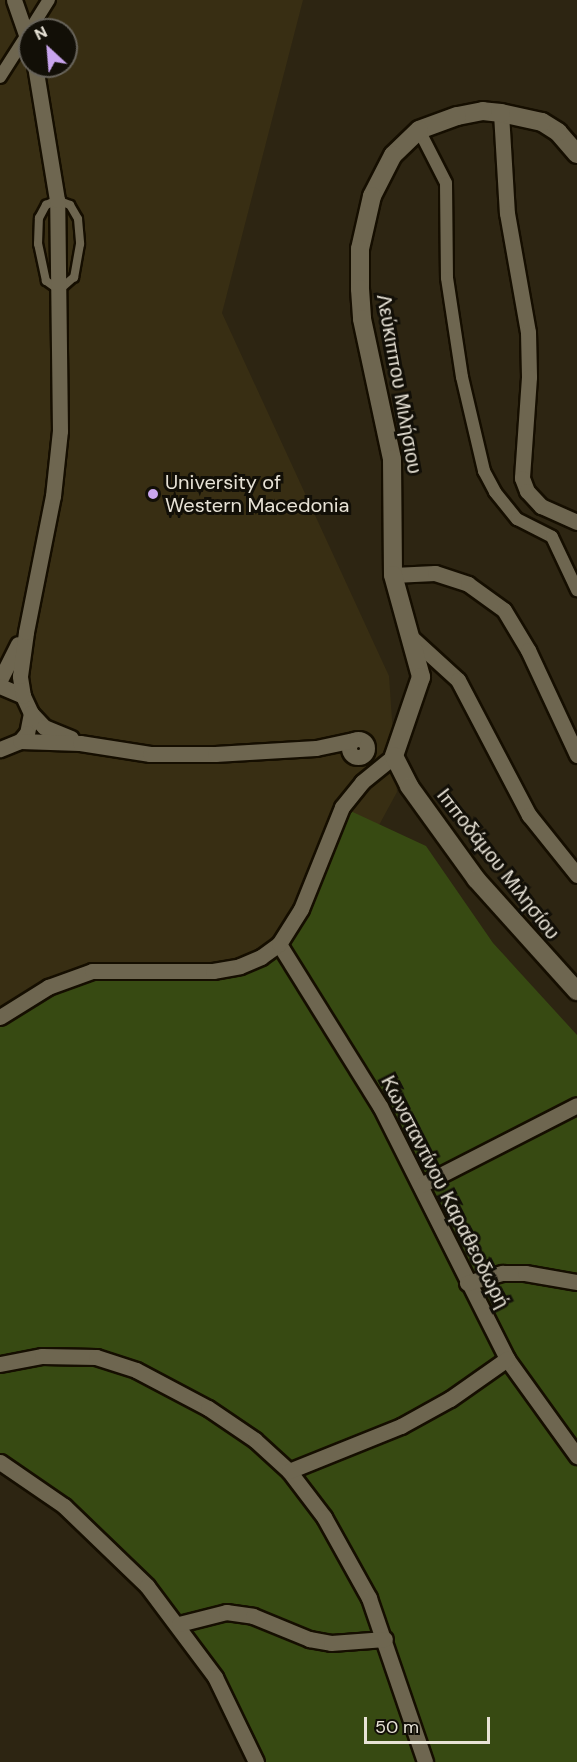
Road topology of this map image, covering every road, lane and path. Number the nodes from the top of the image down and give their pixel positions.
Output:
1 (14, 0) edge
2 (49, 0) edge
3 (22, 18) edge
4 (39, 18) edge
5 (18, 51) edge
6 (0, 77) edge
7 (37, 78) edge
8 (501, 113) junction
9 (419, 130) junction
10 (577, 154) edge
11 (577, 522) edge
12 (393, 575) junction
13 (577, 590) edge
14 (26, 632) junction
15 (412, 638) junction
16 (0, 680) edge
17 (0, 687) edge
18 (23, 696) junction
19 (31, 713) junction
20 (20, 741) junction
21 (80, 743) junction
22 (0, 749) edge
23 (577, 755) edge
24 (394, 756) junction
25 (577, 875) edge
26 (279, 944) junction
27 (577, 991) edge
28 (0, 1017) edge
29 (577, 1105) edge
30 (421, 1185) junction
31 (577, 1282) edge
32 (467, 1283) junction
33 (507, 1359) junction
34 (0, 1364) edge
35 (577, 1455) edge
36 (0, 1462) edge
37 (289, 1471) junction
38 (179, 1624) junction
39 (385, 1639) junction
40 (256, 1762) edge
41 (425, 1762) edge

1 - 3 street
2 - 4 street
5 - 6 street
7 - 14 street
8 - 9 street, Λεύκιππου Μιλήσιου
8 - 10 street, Λεύκιππου Μιλήσιου
8 - 11 street
9 - 12 street, Λεύκιππου Μιλήσιου
9 - 13 street
12 - 15 street, Λεύκιππου Μιλήσιου
12 - 23 street
14 - 16 street
14 - 18 street
15 - 24 street, Λεύκιππου Μιλήσιου
15 - 25 street
17 - 18 street
18 - 19 street
19 - 20 street
19 - 21 street
20 - 21 street
20 - 22 street
21 - 24 street
24 - 26 street
24 - 27 street, Ιπποδάμου Μιλησίου
26 - 28 street
26 - 30 street, Κωνσταντίνου Καραθεοδωρή
29 - 30 street
30 - 32 street, Κωνσταντίνου Καραθεοδωρή
31 - 32 street
32 - 33 street, Κωνσταντίνου Καραθεοδωρή
33 - 35 street, Κωνσταντίνου Καραθεοδωρή
33 - 37 street
34 - 37 street
36 - 38 street
37 - 39 street
38 - 39 street
38 - 40 street
39 - 41 street

